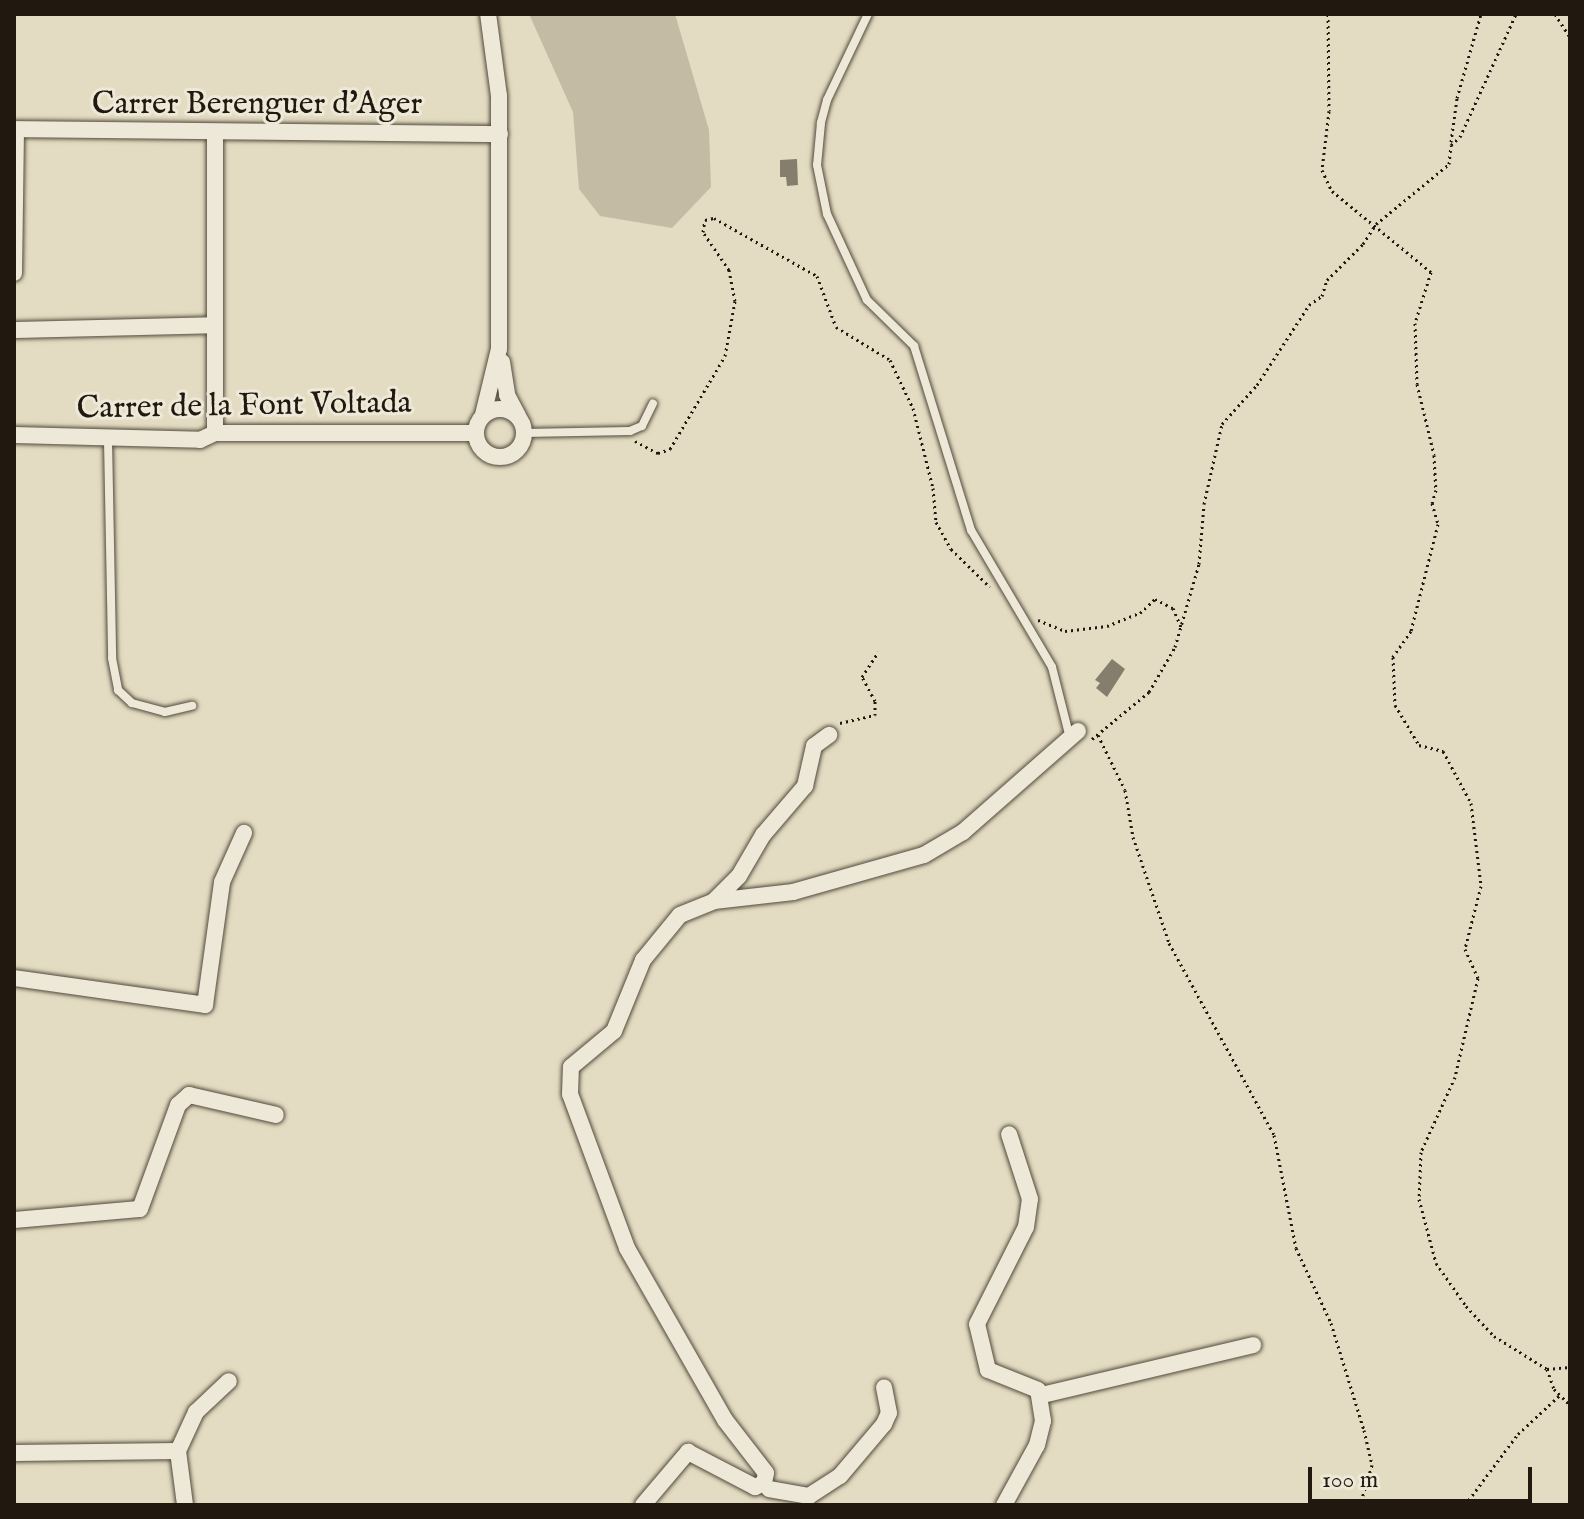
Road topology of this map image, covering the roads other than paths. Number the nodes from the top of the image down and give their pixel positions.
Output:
1 (488, 14) edge
2 (868, 14) edge
3 (15, 129) edge
4 (215, 133) junction
5 (500, 134) junction
6 (14, 273) edge
7 (215, 325) junction
8 (14, 330) edge
9 (499, 349) junction
10 (653, 403) dead end
11 (483, 415) junction
12 (521, 425) junction
13 (215, 433) junction
14 (476, 433) junction
15 (14, 435) edge
16 (108, 440) junction
17 (192, 706) dead end
18 (824, 737) road end
19 (1070, 740) joint
20 (244, 833) dead end
21 (714, 901) junction
22 (14, 978) edge
23 (276, 1115) dead end
24 (1009, 1134) dead end
25 (14, 1220) edge
26 (1253, 1345) dead end
27 (229, 1381) dead end
28 (884, 1387) dead end
29 (1042, 1395) junction
30 (178, 1451) junction
31 (14, 1453) edge
32 (768, 1492) edge
33 (185, 1505) edge
34 (643, 1505) edge
35 (1004, 1505) edge

1 - 5 street
2 - 19 lane
3 - 4 street, Carrer Berenguer d'Ager
3 - 6 street
4 - 5 street, Carrer Berenguer d'Ager
4 - 7 street
5 - 9 street
7 - 8 street
7 - 13 street
9 - 11 street
9 - 12 street
10 - 12 lane
11 - 12 street
11 - 14 street
12 - 14 street
13 - 14 street, Carrer de la Font Voltada
13 - 16 street, Carrer de la Font Voltada
15 - 16 street, Carrer de la Font Voltada
16 - 17 lane
18 - 21 street
19 - 21 street
20 - 22 street
21 - 32 street
23 - 25 street
24 - 29 street
26 - 29 street
27 - 30 street
28 - 32 street
29 - 35 street
30 - 31 street
30 - 33 street
32 - 34 street

